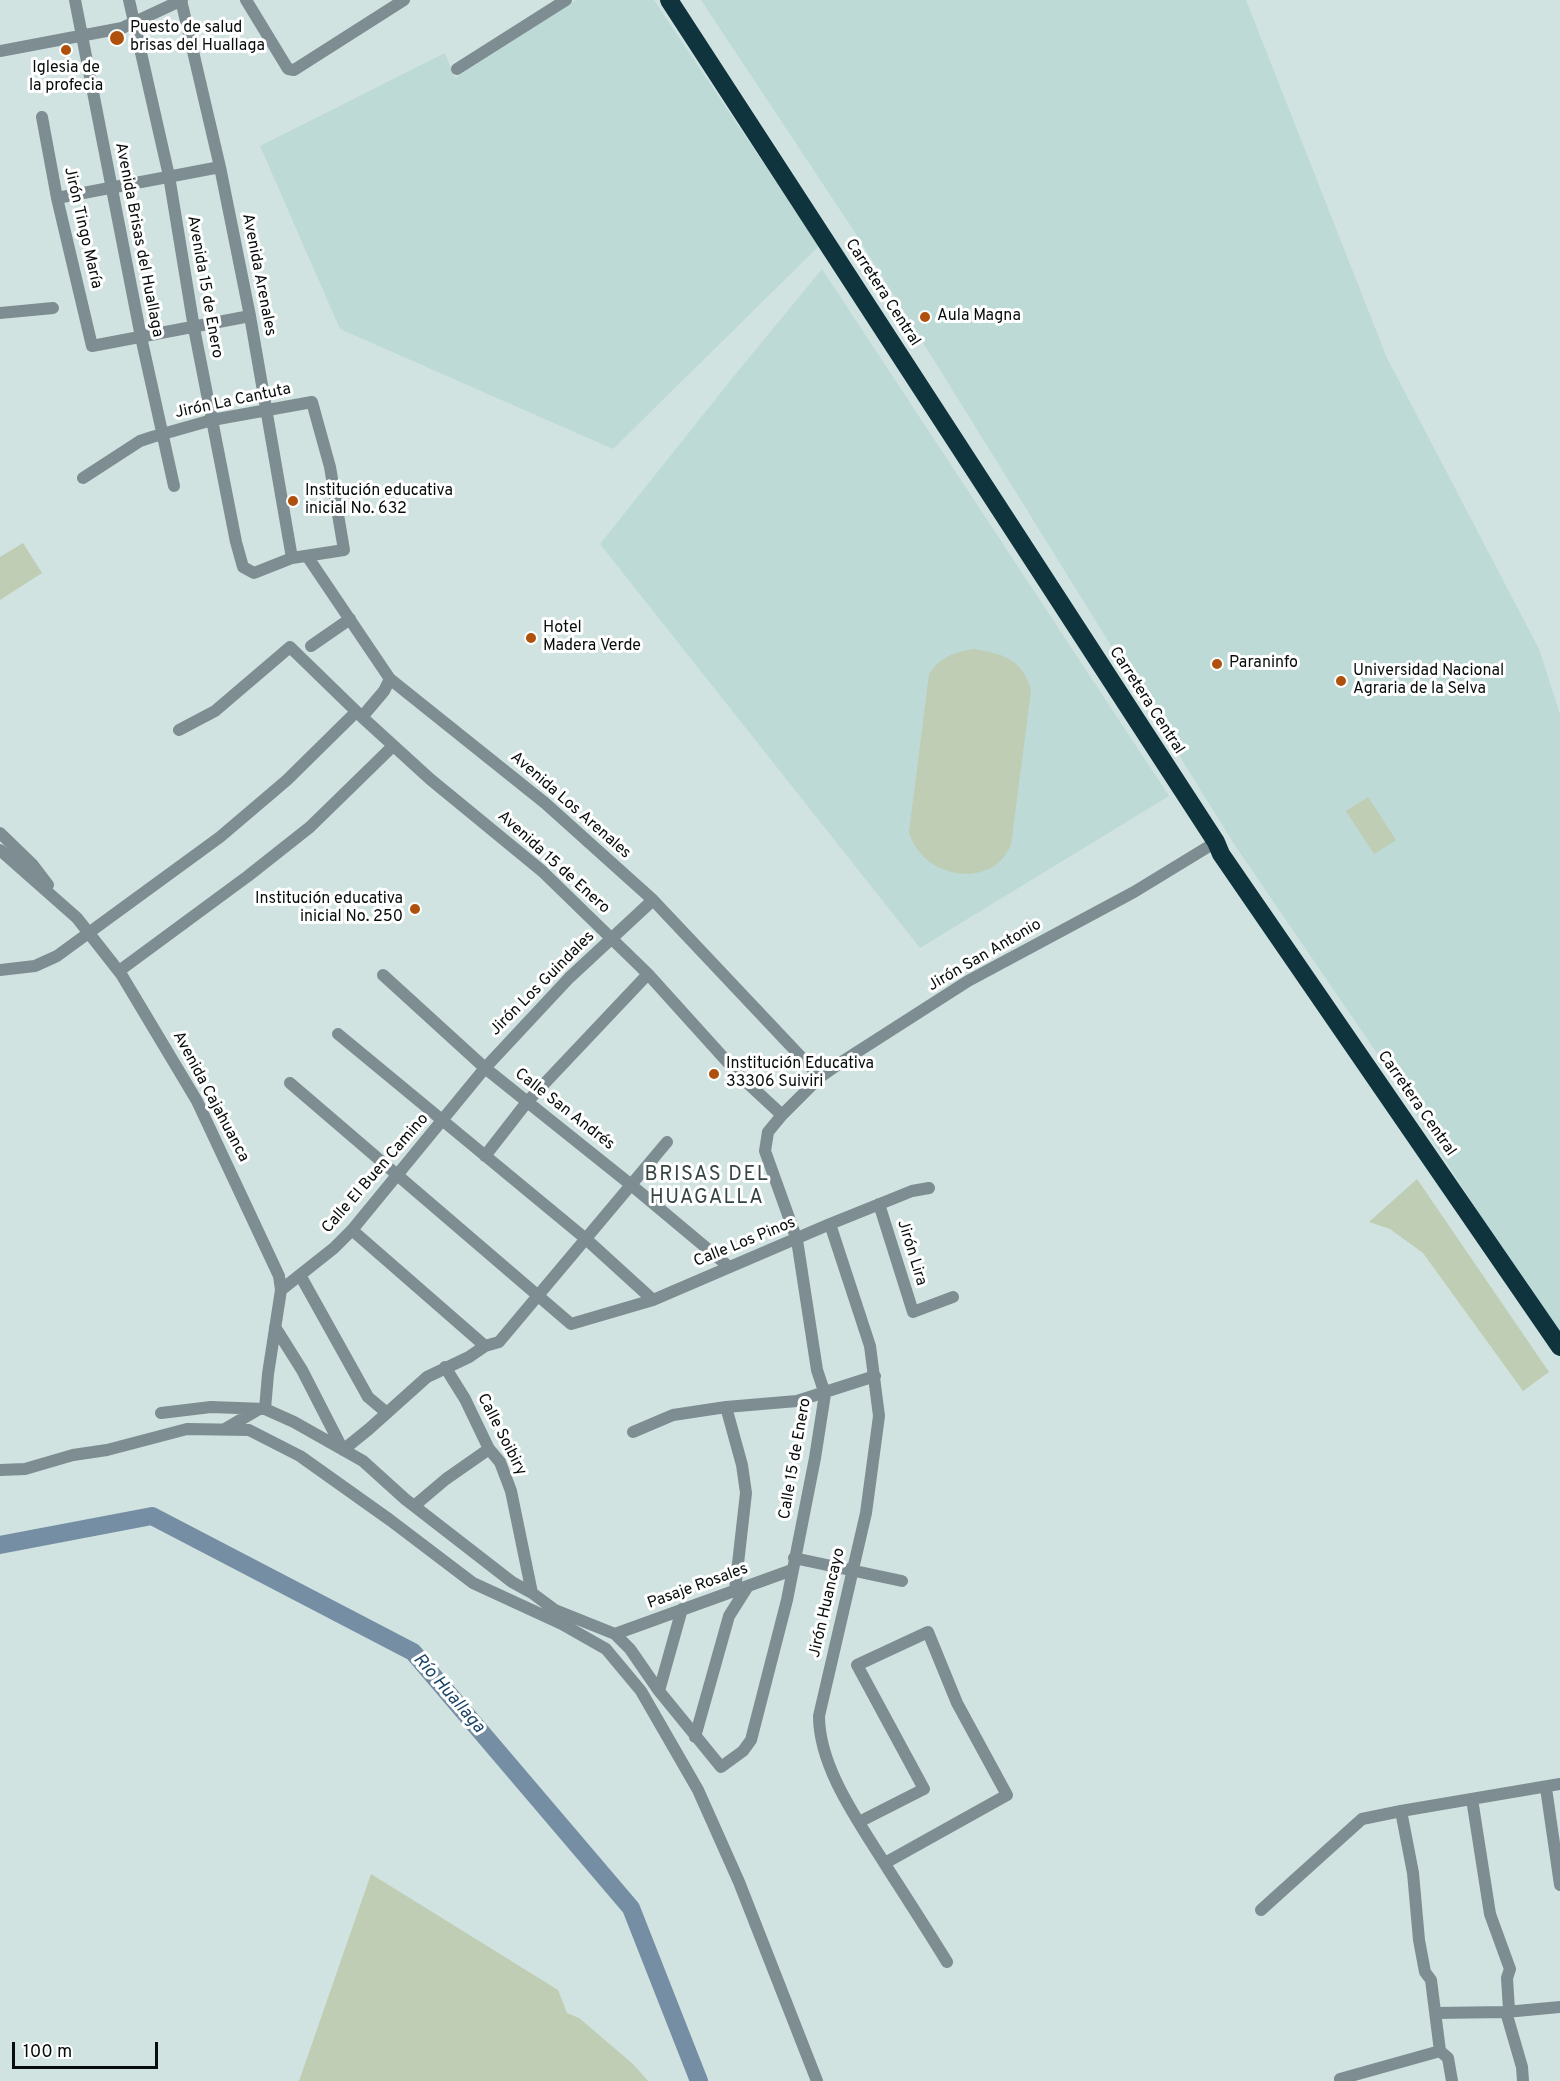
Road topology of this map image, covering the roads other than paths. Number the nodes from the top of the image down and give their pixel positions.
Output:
1 (75, 0) edge
2 (129, 0) edge
3 (181, 0) edge
4 (246, 0) edge
5 (404, 0) edge
6 (566, 0) edge
7 (669, 0) edge
8 (133, 22) junction
9 (81, 37) junction
10 (0, 51) edge
11 (457, 69) dead end
12 (42, 117) dead end
13 (220, 167) junction
14 (169, 176) junction
15 (111, 187) junction
16 (57, 198) junction
17 (53, 308) dead end
18 (0, 313) edge
19 (250, 316) junction
20 (194, 328) junction
21 (141, 337) junction
22 (266, 410) junction
23 (212, 420) junction
24 (161, 434) junction
25 (83, 478) dead end
26 (174, 486) dead end
27 (307, 556) junction
28 (292, 558) junction
29 (350, 619) junction
30 (311, 646) dead end
31 (390, 679) junction
32 (359, 715) junction
33 (179, 730) dead end
34 (393, 746) junction
35 (0, 833) edge
36 (1216, 842) junction
37 (0, 850) edge
38 (653, 900) junction
39 (63, 904) junction
40 (90, 932) junction
41 (612, 938) junction
42 (0, 970) edge
43 (119, 971) junction
44 (648, 974) junction
45 (383, 975) dead end
46 (338, 1034) dead end
47 (485, 1068) junction
48 (820, 1077) junction
49 (291, 1083) dead end
50 (527, 1102) junction
51 (782, 1115) junction
52 (443, 1121) junction
53 (667, 1142) dead end
54 (485, 1156) junction
55 (397, 1176) junction
56 (630, 1184) junction
57 (929, 1188) dead end
58 (879, 1204) junction
59 (830, 1224) junction
60 (352, 1230) junction
61 (586, 1239) junction
62 (797, 1240) junction
63 (728, 1266) junction
64 (300, 1275) junction
65 (281, 1290) junction
66 (538, 1296) junction
67 (953, 1297) dead end
68 (653, 1300) junction
69 (275, 1327) junction
70 (485, 1346) junction
71 (1560, 1347) edge
72 (445, 1367) junction
73 (874, 1376) junction
74 (825, 1394) junction
75 (726, 1407) junction
76 (262, 1408) junction
77 (161, 1413) dead end
78 (387, 1413) junction
79 (224, 1430) junction
80 (633, 1432) dead end
81 (489, 1449) junction
82 (343, 1450) junction
83 (0, 1470) edge
84 (414, 1506) junction
85 (793, 1564) junction
86 (852, 1572) junction
87 (902, 1581) dead end
88 (748, 1586) junction
89 (735, 1590) junction
90 (532, 1593) junction
91 (682, 1609) junction
92 (615, 1634) junction
93 (658, 1691) junction
94 (695, 1737) junction
95 (1560, 1784) edge
96 (1546, 1788) junction
97 (1472, 1799) junction
98 (1401, 1811) junction
99 (859, 1822) junction
100 (885, 1863) junction
101 (1560, 1885) edge
102 (1261, 1910) dead end
103 (947, 1962) dead end
104 (1560, 2007) edge
105 (1506, 2012) junction
106 (1436, 2013) junction
107 (1440, 2051) junction
108 (1340, 2079) dead end
109 (817, 2081) edge
110 (1452, 2081) edge
111 (1523, 2081) edge

1 - 9 street, Avenida Brisas del Huallaga
2 - 8 street, Avenida 15 de Enero
3 - 8 street
3 - 13 street, Avenida Arenales
4 - 5 street
6 - 11 street
7 - 36 highway, Carretera Central
8 - 9 street
8 - 14 street, Avenida 15 de Enero
9 - 10 street
9 - 15 street, Avenida Brisas del Huallaga
12 - 16 street, Jirón Tingo María
13 - 14 street
13 - 19 street, Avenida Arenales
14 - 15 street
14 - 20 street, Avenida 15 de Enero
15 - 16 street
15 - 21 street, Avenida Brisas del Huallaga
16 - 21 street, Jirón Tingo María
17 - 18 street
19 - 20 street
19 - 22 street, Avenida Arenales
20 - 21 street
20 - 23 street, Avenida 15 de Enero
21 - 24 street, Avenida Brisas del Huallaga
22 - 23 street, Jirón La Cantuta
22 - 27 street, Jirón La Cantuta
22 - 28 street, Avenida Arenales
23 - 24 street, Jirón La Cantuta
23 - 28 street, Avenida 15 de Enero
24 - 25 street, Jirón La Cantuta
24 - 26 street, Avenida Brisas del Huallaga
27 - 28 street
27 - 29 street, Avenida Los Arenales
29 - 30 street
29 - 31 street, Avenida Los Arenales
31 - 32 street
31 - 38 street, Avenida Los Arenales
32 - 33 street, Avenida 15 de Enero
32 - 34 street, Avenida 15 de Enero
32 - 40 street
34 - 41 street, Avenida 15 de Enero
34 - 43 street
35 - 39 street
36 - 48 street, Jirón San Antonio
36 - 71 highway, Carretera Central
37 - 39 street, Avenida Cajahuanca
38 - 41 street, Jirón Los Guindales
38 - 48 street, Avenida Los Arenales
39 - 40 street, Avenida Cajahuanca
40 - 42 street
40 - 43 street, Avenida Cajahuanca
41 - 44 street, Avenida 15 de Enero
41 - 47 street, Jirón Los Guindales
43 - 65 street, Avenida Cajahuanca
44 - 50 street
44 - 51 street, Avenida 15 de Enero
45 - 47 street, Calle San Andrés
46 - 52 street
47 - 50 street, Calle San Andrés
47 - 52 street, Calle El Buen Camino
48 - 51 street, Jirón San Antonio
49 - 55 street
50 - 54 street
50 - 56 street, Calle San Andrés
51 - 62 street, Calle 15 de Enero
52 - 54 street
52 - 55 street, Calle El Buen Camino
53 - 56 street
54 - 61 street
55 - 60 street, Calle El Buen Camino
55 - 66 street
56 - 61 street
56 - 63 street, Calle San Andrés
57 - 58 street, Calle Los Pinos
58 - 59 street, Calle Los Pinos
58 - 67 street, Jirón Lira
59 - 62 street, Calle Los Pinos
59 - 73 street, Jirón Huancayo
60 - 64 street, Calle El Buen Camino
60 - 70 street
61 - 66 street
61 - 68 street
62 - 63 street, Calle Los Pinos
62 - 74 street, Calle 15 de Enero
63 - 68 street, Calle Los Pinos
64 - 65 street, Calle El Buen Camino
64 - 78 street
65 - 69 street, Avenida Cajahuanca
66 - 68 street, Calle Los Pinos
66 - 70 street
69 - 76 street, Avenida Cajahuanca
69 - 82 street
70 - 72 street
72 - 78 street
72 - 81 street, Calle Soibiry
73 - 74 street
73 - 86 street, Jirón Huancayo
74 - 75 street
74 - 85 street, Calle 15 de Enero
75 - 80 street
75 - 89 street
76 - 77 street
76 - 79 street
76 - 82 street
78 - 82 street
79 - 83 street
79 - 109 street
81 - 84 street
81 - 90 street, Calle Soibiry
82 - 84 street
84 - 90 street
85 - 86 street
85 - 88 street, Pasaje Rosales
85 - 94 street, Calle 15 de Enero
86 - 87 street
86 - 99 street, Jirón Huancayo
88 - 89 street, Pasaje Rosales
88 - 94 street
89 - 91 street, Pasaje Rosales
90 - 92 street
91 - 92 street, Pasaje Rosales
91 - 93 street
92 - 93 street
93 - 94 street
95 - 96 street
96 - 97 street
96 - 101 street
97 - 98 street
97 - 105 street
98 - 102 street
98 - 106 street
99 - 100 street, Jirón Huancayo
99 - 100 street
100 - 103 street, Jirón Huancayo
104 - 105 street
105 - 106 street
105 - 111 street
106 - 107 street
107 - 108 street
107 - 110 street

